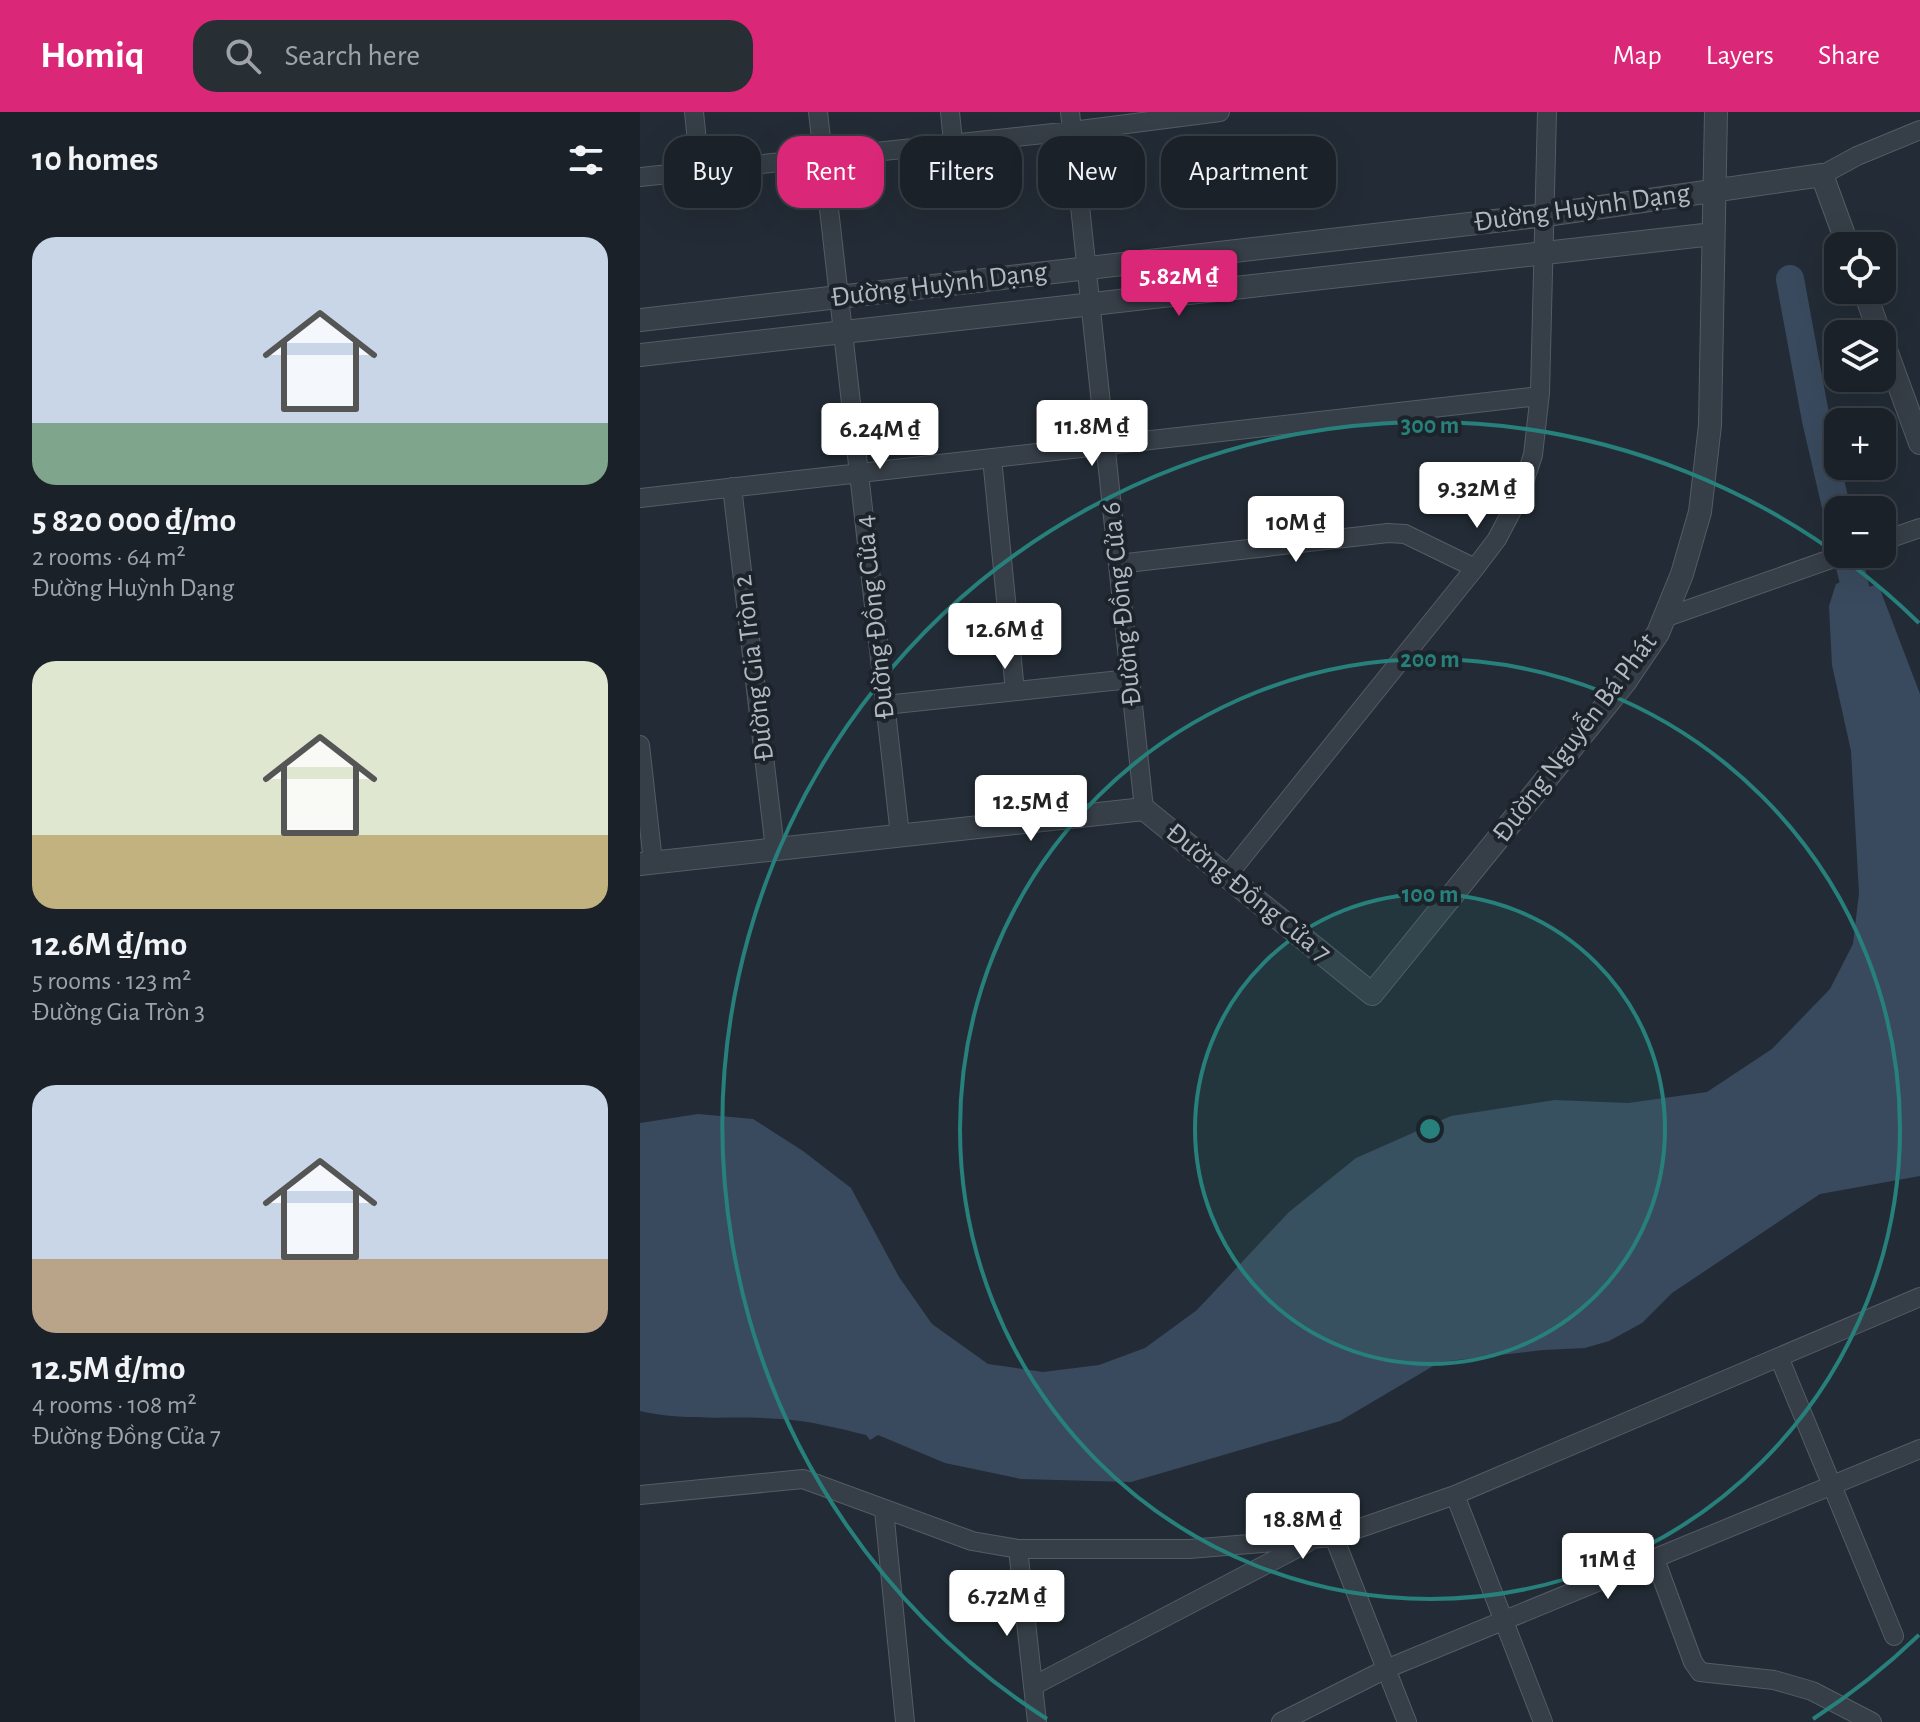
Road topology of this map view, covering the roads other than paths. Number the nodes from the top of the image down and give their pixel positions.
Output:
1 (694, 112) edge
2 (818, 112) edge
3 (950, 112) edge
4 (1220, 112) edge
5 (1547, 112) edge
6 (1716, 112) edge
7 (1200, 113) edge
8 (1071, 122) edge
9 (1920, 130) edge
10 (696, 136) edge
11 (821, 136) edge
12 (952, 136) edge
13 (988, 136) edge
14 (664, 175) edge
15 (1822, 175) junction
16 (640, 177) edge
17 (1714, 189) junction
18 (829, 208) edge
19 (1546, 215) junction
20 (1843, 232) edge
21 (1713, 234) junction
22 (1545, 254) junction
23 (1087, 268) junction
24 (839, 297) junction
25 (1091, 305) junction
26 (640, 320) edge
27 (843, 333) junction
28 (640, 355) edge
29 (1896, 378) edge
30 (1539, 396) junction
31 (1920, 443) edge
32 (1105, 445) junction
33 (992, 458) junction
34 (859, 472) junction
35 (732, 487) junction
36 (640, 498) edge
37 (1920, 528) edge
38 (1896, 536) edge
39 (1824, 561) edge
40 (1118, 564) junction
41 (1475, 568) junction
42 (1664, 618) junction
43 (1130, 679) junction
44 (1015, 691) junction
45 (885, 705) junction
46 (640, 745) edge
47 (1144, 809) junction
48 (900, 835) junction
49 (775, 849) junction
50 (646, 863) edge
51 (1227, 876) junction
52 (1372, 994) joint
53 (1920, 1297) edge
54 (1779, 1357) junction
55 (1920, 1449) edge
56 (1832, 1486) junction
57 (640, 1495) edge
58 (1455, 1495) junction
59 (884, 1510) junction
60 (1326, 1538) junction
61 (1018, 1549) junction
62 (1655, 1559) junction
63 (1504, 1621) junction
64 (1894, 1636) dead end
65 (1386, 1669) junction
66 (1033, 1686) junction
67 (905, 1722) edge
68 (1037, 1722) edge
69 (1281, 1722) edge
70 (1407, 1722) edge
71 (1543, 1722) edge
72 (1872, 1722) edge

1 - 10 street
2 - 11 street, Đường Đồng Cửa 4
3 - 12 street
4 - 7 street
5 - 19 street
6 - 17 street, Đường Nguyễn Bá Phát
7 - 8 street
8 - 13 street
8 - 23 street, Đường Đồng Cửa 6
9 - 15 street
14 - 16 street
15 - 17 street, Đường Huỳnh Dạng
15 - 20 street
17 - 19 street, Đường Huỳnh Dạng
17 - 21 street, Đường Nguyễn Bá Phát
18 - 24 street, Đường Đồng Cửa 4
19 - 22 street
19 - 23 street, Đường Huỳnh Dạng
21 - 22 street, Đường Huỳnh Dạng
21 - 42 street, Đường Nguyễn Bá Phát
22 - 25 street, Đường Huỳnh Dạng
22 - 30 street
23 - 24 street, Đường Huỳnh Dạng
23 - 25 street, Đường Đồng Cửa 6
24 - 26 street, Đường Huỳnh Dạng
24 - 27 street, Đường Đồng Cửa 4
25 - 27 street, Đường Huỳnh Dạng
25 - 32 street, Đường Đồng Cửa 6
27 - 28 street, Đường Huỳnh Dạng
27 - 34 street, Đường Đồng Cửa 4
29 - 31 street
30 - 32 street
30 - 41 street
32 - 33 street
32 - 40 street, Đường Đồng Cửa 6
33 - 34 street
33 - 44 street
34 - 35 street
34 - 45 street, Đường Đồng Cửa 4
35 - 36 street
35 - 49 street, Đường Gia Tròn 2
37 - 38 street
39 - 42 street
40 - 41 street
40 - 43 street, Đường Đồng Cửa 6
41 - 51 street
42 - 52 street, Đường Nguyễn Bá Phát
43 - 44 street
43 - 47 street, Đường Đồng Cửa 6
44 - 45 street
45 - 48 street, Đường Đồng Cửa 4
46 - 50 street
47 - 48 street, Đường Đồng Cửa 7
47 - 51 street, Đường Đồng Cửa 7
48 - 49 street, Đường Đồng Cửa 7
49 - 50 street, Đường Đồng Cửa 7
51 - 52 street, Đường Đồng Cửa 7
53 - 54 street
54 - 56 street
54 - 58 street
55 - 56 street
56 - 62 street
56 - 64 street
57 - 59 street
58 - 60 street
58 - 63 street
59 - 61 street
59 - 67 street
60 - 61 street
60 - 65 street
60 - 66 street
61 - 66 street
62 - 63 street
62 - 72 street
63 - 65 street
63 - 71 street
65 - 69 street
65 - 70 street
66 - 68 street

